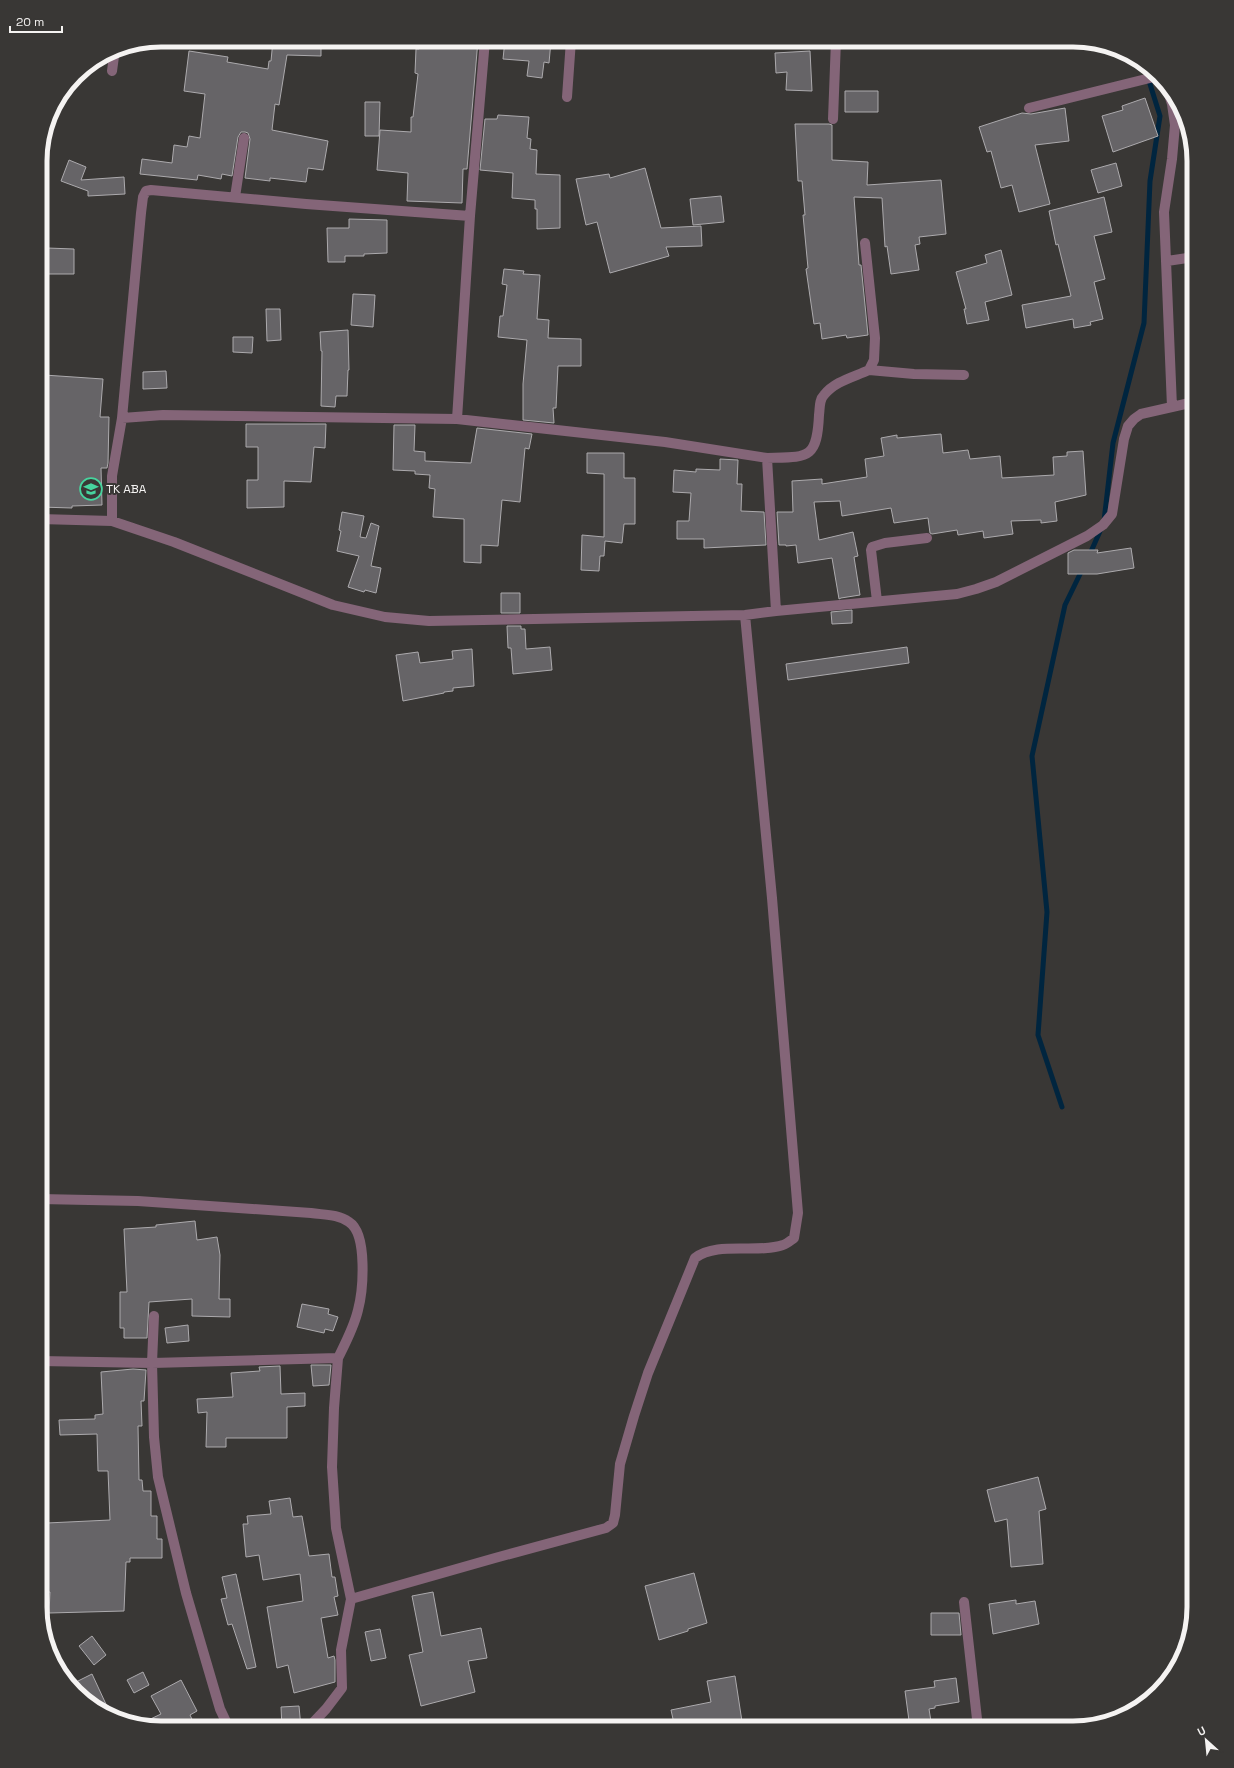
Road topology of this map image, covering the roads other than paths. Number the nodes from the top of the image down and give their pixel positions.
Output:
1 (484, 47) edge
2 (571, 47) edge
3 (836, 47) edge
4 (114, 57) edge
5 (112, 71) dead end
6 (1150, 77) edge
7 (567, 97) dead end
8 (1172, 104) edge
9 (1029, 108) dead end
10 (833, 120) dead end
11 (244, 138) dead end
12 (235, 197) junction
13 (470, 216) junction
14 (865, 243) dead end
15 (1187, 258) edge
16 (1167, 261) junction
17 (869, 370) junction
18 (964, 375) dead end
19 (1187, 404) edge
20 (1172, 408) junction
21 (122, 418) junction
22 (457, 419) junction
23 (767, 458) junction
24 (47, 519) edge
25 (112, 520) junction
26 (926, 538) dead end
27 (878, 601) junction
28 (776, 611) junction
29 (745, 615) junction
30 (47, 1198) edge
31 (154, 1316) dead end
32 (338, 1358) junction
33 (47, 1361) edge
34 (152, 1363) junction
35 (351, 1599) junction
36 (964, 1602) dead end
37 (226, 1721) edge
38 (315, 1721) edge
39 (977, 1721) edge

1 - 13 street
2 - 7 street
3 - 10 street
4 - 5 street
6 - 9 street
8 - 16 street
11 - 12 street
12 - 13 street
12 - 21 street
13 - 22 street
14 - 17 street
15 - 16 street
16 - 20 street
17 - 18 street
17 - 23 street
19 - 20 street
20 - 27 street
21 - 22 street
21 - 25 street
22 - 23 street
23 - 28 street
24 - 25 street
25 - 29 street
26 - 27 street
27 - 28 street
28 - 29 street
29 - 35 street
30 - 32 street
31 - 34 street
32 - 34 street
32 - 35 street
33 - 34 street
34 - 37 street
35 - 38 street
36 - 39 street

